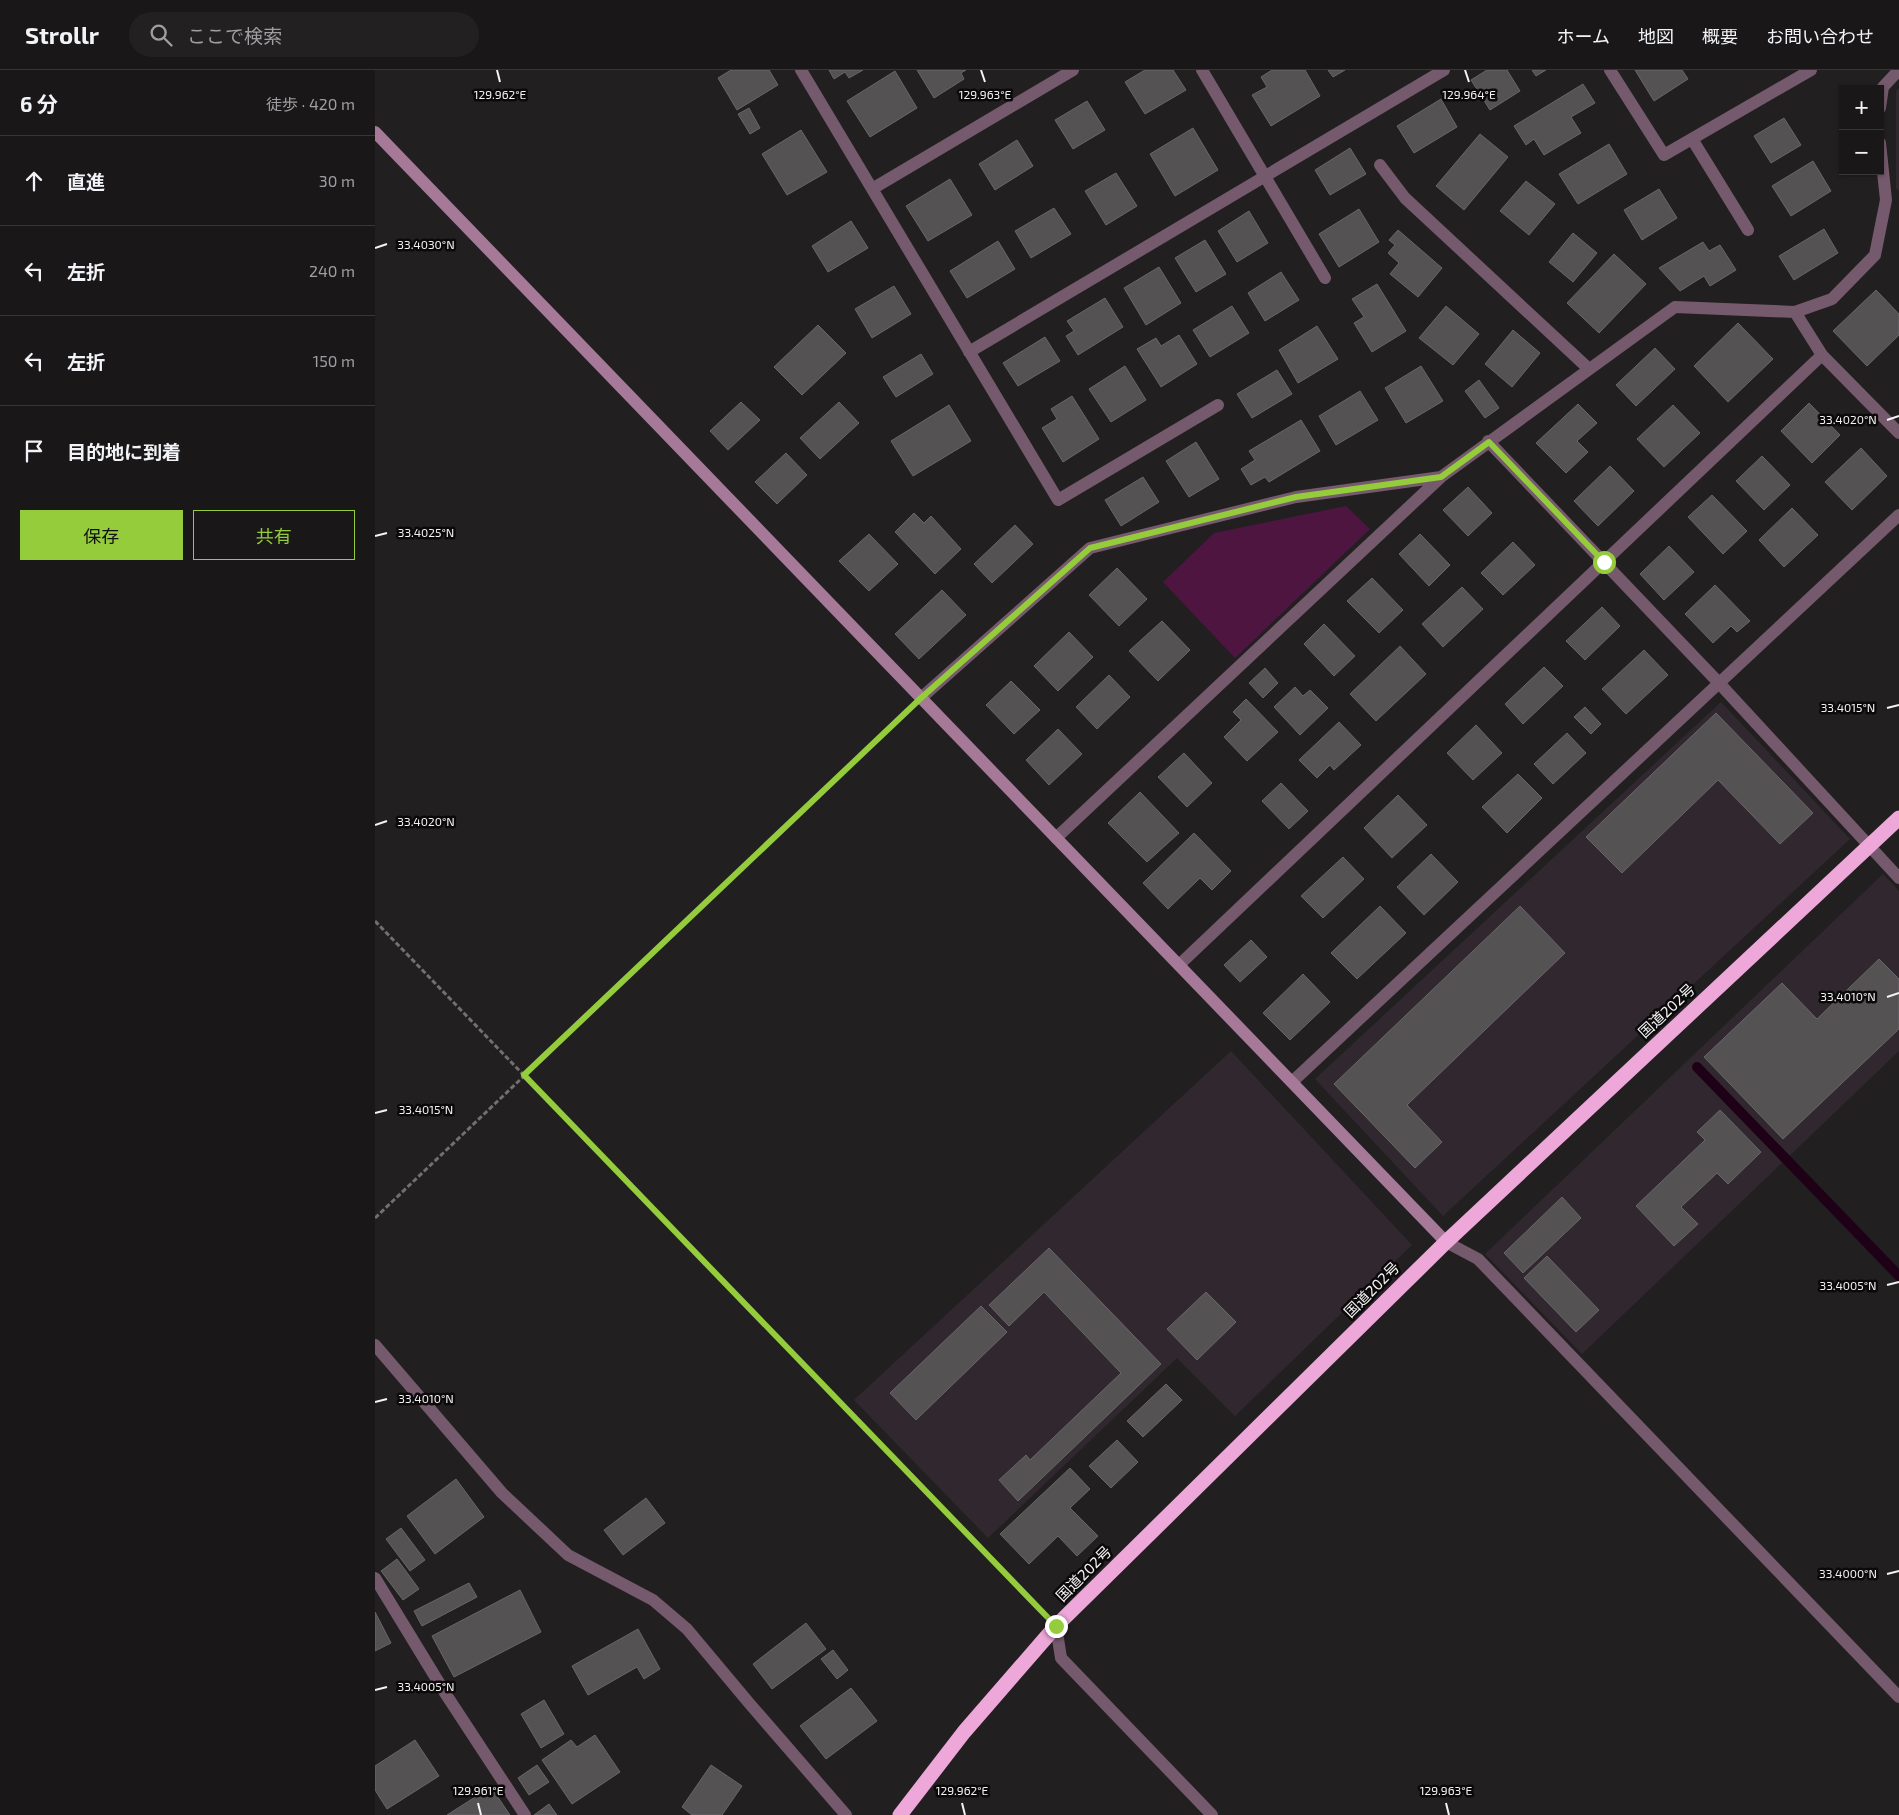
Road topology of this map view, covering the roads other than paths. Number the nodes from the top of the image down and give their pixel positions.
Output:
1 (801, 70) edge
2 (1073, 70) edge
3 (1202, 70) edge
4 (1444, 70) edge
5 (1610, 70) edge
6 (1811, 70) edge
7 (1899, 70) edge
8 (1884, 86) edge
9 (375, 132) edge
10 (1692, 139) junction
11 (1380, 165) dead end
12 (1884, 175) edge
13 (1265, 176) junction
14 (872, 189) junction
15 (1748, 230) dead end
16 (1325, 278) dead end
17 (1795, 312) junction
18 (969, 352) junction
19 (1822, 355) junction
20 (1589, 369) junction
21 (1218, 406) dead end
22 (1899, 433) edge
23 (1489, 442) junction
24 (1441, 477) junction
25 (1899, 515) edge
26 (1604, 562) junction
27 (1719, 683) junction
28 (921, 698) junction
29 (1899, 818) edge
30 (1057, 838) junction
31 (1869, 847) junction
32 (1899, 878) edge
33 (1179, 965) junction
34 (1292, 1082) junction
35 (1446, 1242) junction
36 (375, 1345) edge
37 (375, 1578) edge
38 (1056, 1626) junction
39 (1899, 1697) edge
40 (525, 1815) edge
41 (846, 1815) edge
42 (900, 1815) edge
43 (1212, 1815) edge

1 - 14 street
2 - 14 street
3 - 13 street
4 - 13 street
5 - 10 street
6 - 10 street
7 - 8 street
9 - 28 street
10 - 15 street
11 - 20 street
12 - 17 street
13 - 16 street
13 - 18 street
14 - 18 street
17 - 19 street
17 - 20 street
18 - 21 street
19 - 22 street
19 - 26 street
20 - 23 street
23 - 24 street
23 - 26 street
24 - 28 street
24 - 30 street
25 - 27 street
26 - 27 street
26 - 33 street
27 - 31 street
27 - 34 street
28 - 30 street
29 - 31 highway, 国道202号
30 - 33 street
31 - 32 street
31 - 35 highway, 国道202号
33 - 34 street
34 - 35 street
35 - 38 highway, 国道202号
35 - 39 street
36 - 41 street
37 - 40 street
38 - 42 highway, 国道202号
38 - 43 street

